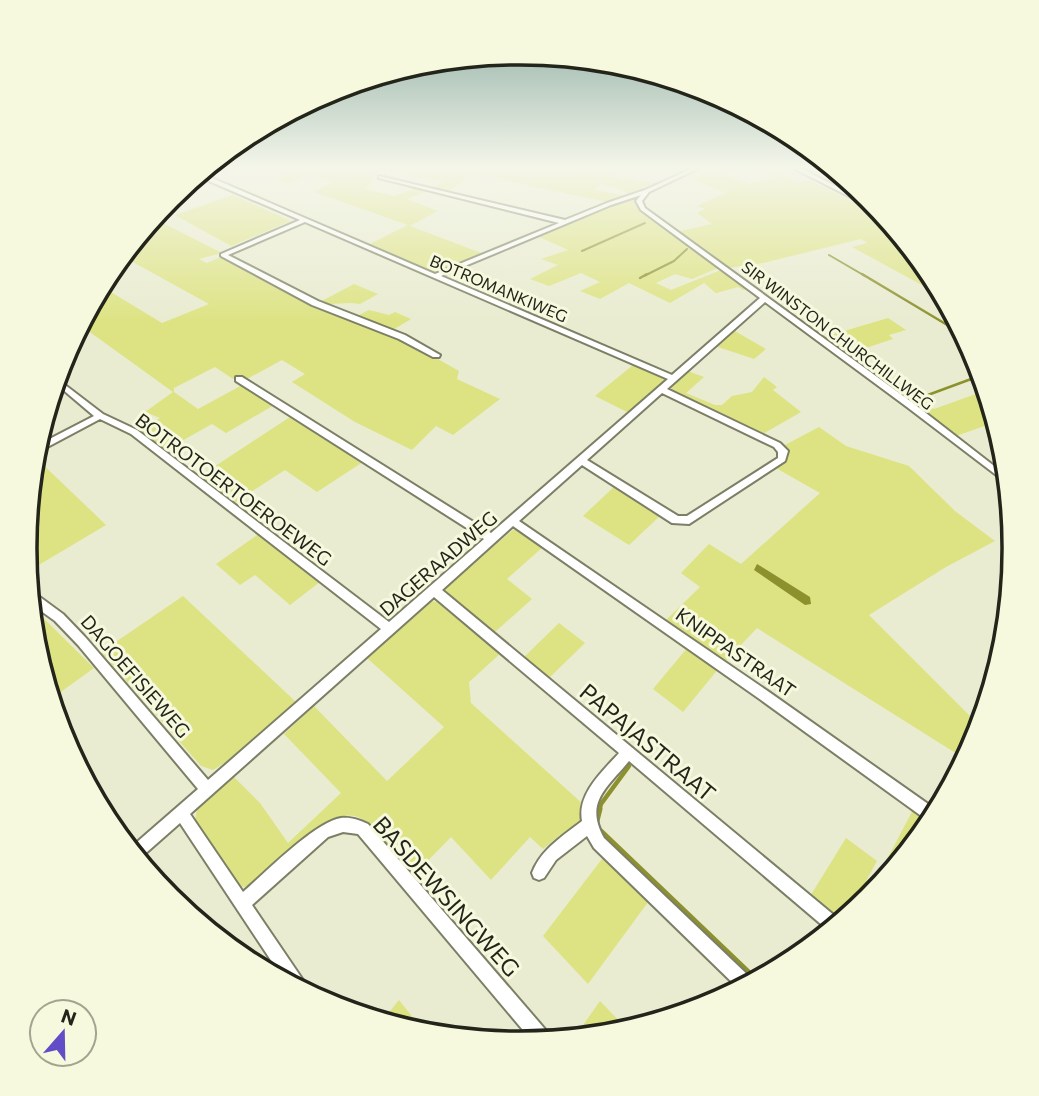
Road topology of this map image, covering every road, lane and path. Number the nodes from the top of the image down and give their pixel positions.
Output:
1 (303, 220) edge
2 (309, 220) edge
3 (556, 220) edge
4 (569, 220) edge
5 (657, 220) edge
6 (564, 222) junction
7 (436, 276) junction
8 (765, 298) junction
9 (436, 355) dead end
10 (239, 379) dead end
11 (674, 379) junction
12 (64, 387) edge
13 (662, 390) junction
14 (100, 416) junction
15 (49, 442) edge
16 (582, 461) junction
17 (996, 472) edge
18 (514, 522) junction
19 (490, 538) junction
20 (434, 590) junction
21 (41, 606) edge
22 (389, 629) junction
23 (627, 753) junction
24 (208, 790) junction
25 (925, 810) edge
26 (181, 813) junction
27 (588, 826) junction
28 (142, 847) edge
29 (540, 873) dead end
30 (241, 904) junction
31 (827, 920) edge
32 (286, 970) edge
33 (739, 978) edge
34 (535, 1031) edge

1 - 9 street
2 - 7 street, BOTROMANKIWEG
3 - 6 street
4 - 6 street
5 - 8 street, SIR WINSTON CHURCHILLWEG
6 - 7 street
7 - 11 street, BOTROMANKIWEG
8 - 11 street, DAGERAADWEG
8 - 17 street, SIR WINSTON CHURCHILLWEG
10 - 19 street
11 - 13 street, DAGERAADWEG
12 - 14 street, BOTROTOERTOEROEWEG
13 - 16 street, DAGERAADWEG
13 - 16 street
14 - 15 street
14 - 22 street, BOTROTOERTOEROEWEG
16 - 18 street, DAGERAADWEG
18 - 19 street, DAGERAADWEG
18 - 25 street, KNIPPASTRAAT
19 - 20 street, DAGERAADWEG
20 - 22 street, DAGERAADWEG
20 - 23 street, PAPAJASTRAAT
21 - 24 street, DAGOEFISIEWEG
22 - 24 street, DAGERAADWEG
23 - 27 street
23 - 31 street, PAPAJASTRAAT
24 - 26 street, DAGERAADWEG
26 - 28 street, DAGERAADWEG
26 - 30 street
27 - 29 street
27 - 33 street
30 - 32 street
30 - 34 street, BASDEWSINGWEG

